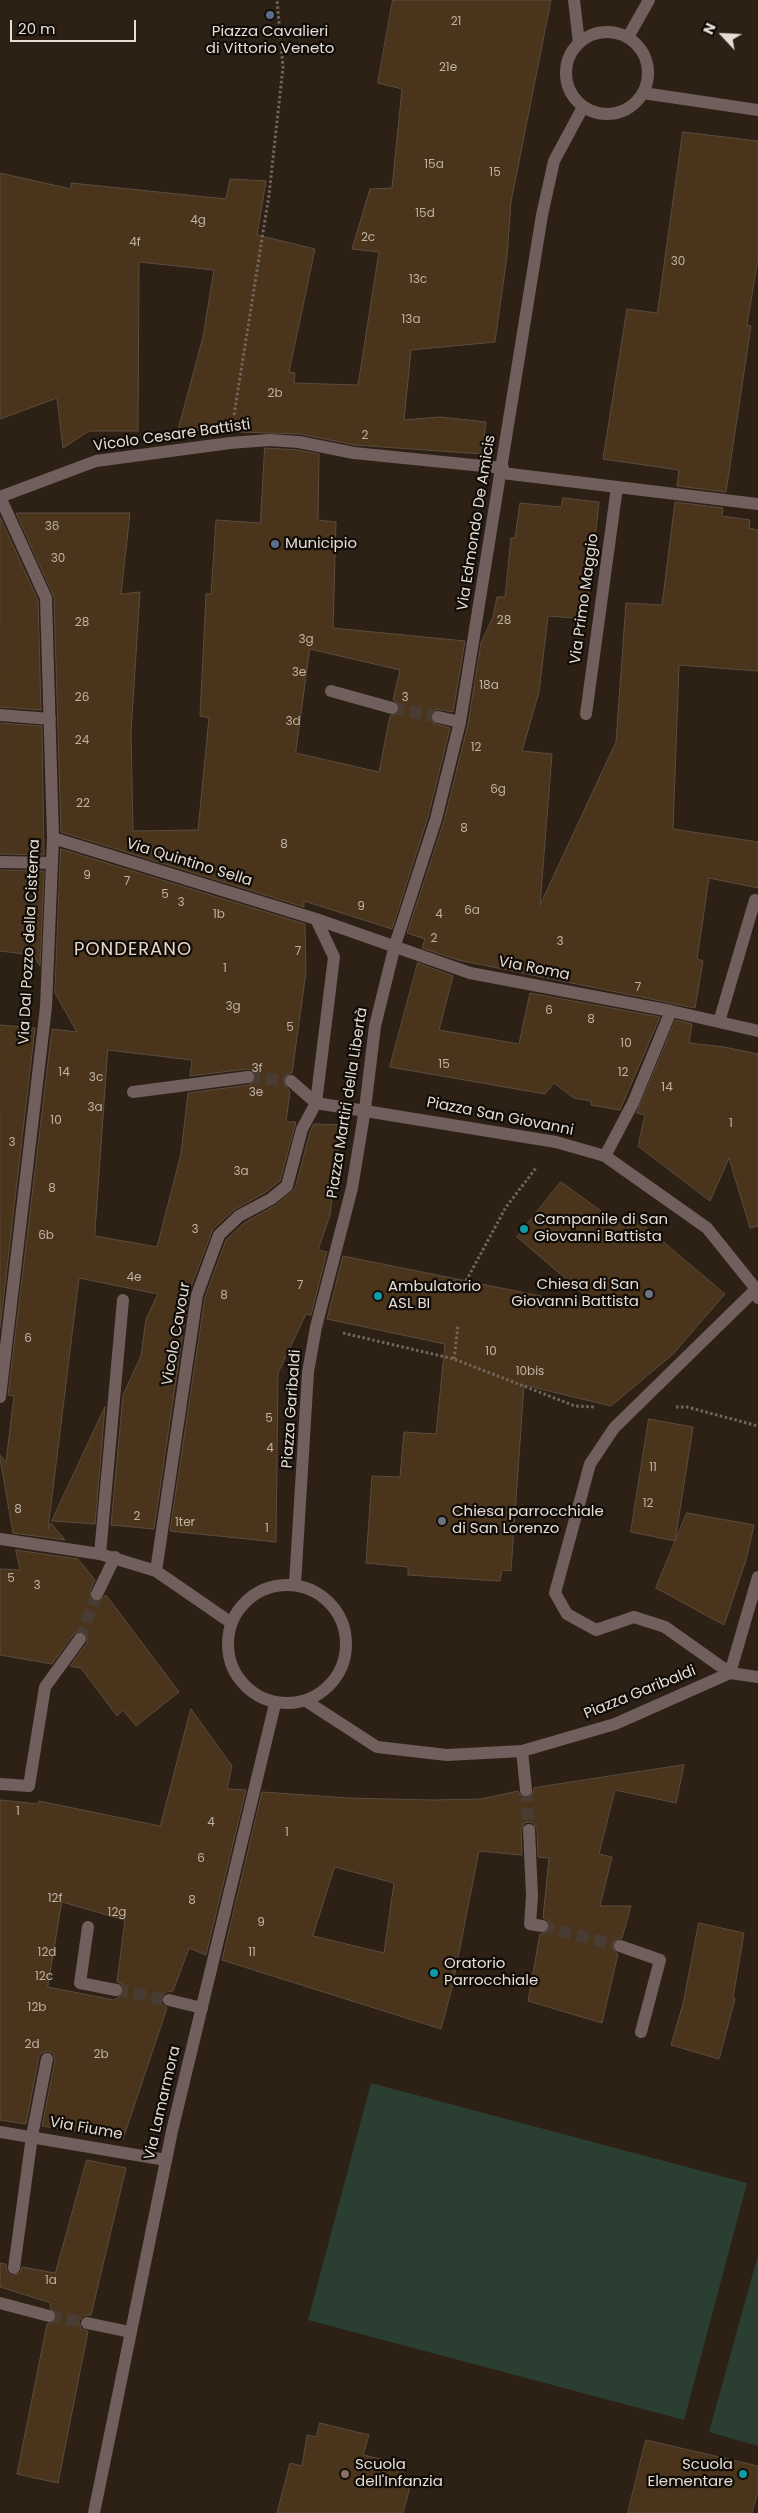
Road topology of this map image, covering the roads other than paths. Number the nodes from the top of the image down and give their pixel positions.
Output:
1 (574, 0) edge
2 (649, 0) edge
3 (628, 37) junction
4 (579, 43) junction
5 (643, 93) junction
6 (583, 106) junction
7 (758, 110) edge
8 (502, 471) junction
9 (617, 487) junction
10 (0, 497) edge
11 (758, 504) edge
12 (331, 692) dead end
13 (392, 708) tunnel mouth
14 (586, 714) dead end
15 (0, 715) edge
16 (438, 717) tunnel mouth
17 (50, 719) junction
18 (460, 722) junction
19 (53, 838) junction
20 (0, 862) edge
21 (52, 863) junction
22 (755, 900) dead end
23 (316, 919) junction
24 (395, 945) junction
25 (671, 1011) junction
26 (719, 1022) junction
27 (758, 1031) edge
28 (248, 1077) tunnel mouth
29 (291, 1081) tunnel mouth
30 (133, 1092) dead end
31 (316, 1103) junction
32 (365, 1109) junction
33 (605, 1156) junction
34 (338, 1238) joint
35 (757, 1294) edge
36 (123, 1300) dead end
37 (0, 1397) edge
38 (0, 1539) edge
39 (100, 1554) junction
40 (115, 1557) junction
41 (156, 1571) junction
42 (758, 1577) edge
43 (295, 1584) junction
44 (555, 1593) joint
45 (97, 1594) tunnel mouth
46 (230, 1622) junction
47 (80, 1638) tunnel mouth
48 (730, 1673) junction
49 (758, 1677) edge
50 (306, 1701) junction
51 (275, 1704) junction
52 (522, 1752) junction
53 (0, 1784) edge
54 (526, 1790) tunnel mouth
55 (529, 1830) tunnel mouth
56 (542, 1926) tunnel mouth
57 (88, 1927) dead end
58 (620, 1946) tunnel mouth
59 (116, 1990) tunnel mouth
60 (169, 2000) tunnel mouth
61 (202, 2008) junction
62 (642, 2032) dead end
63 (47, 2058) dead end
64 (0, 2132) edge
65 (32, 2136) junction
66 (166, 2160) junction
67 (14, 2268) dead end
68 (0, 2303) edge
69 (49, 2316) tunnel mouth
70 (87, 2323) tunnel mouth
71 (130, 2332) junction
72 (94, 2513) edge

1 - 4 street
2 - 3 street
3 - 4 street
3 - 5 street
4 - 6 street
5 - 6 street
5 - 7 street
6 - 8 street, Via Edmondo De Amicis
8 - 9 street
8 - 10 street, Vicolo Cesare Battisti
8 - 18 street, Via Edmondo De Amicis
9 - 11 street
9 - 14 street, Via Primo Maggio
10 - 17 street, Via Dal Pozzo della Cisterna
12 - 13 street
15 - 17 street
16 - 18 street
17 - 19 street, Via Dal Pozzo della Cisterna
18 - 24 street, Via Edmondo De Amicis
19 - 21 street, Via Dal Pozzo della Cisterna
19 - 23 street, Via Quintino Sella
20 - 21 street
21 - 37 street, Via Dal Pozzo della Cisterna
22 - 26 street
23 - 24 street
23 - 31 street, Piazza Martiri della Libertà
24 - 25 street, Via Roma
24 - 32 street, Piazza Martiri della Libertà
25 - 26 street, Via Roma
25 - 33 street
26 - 27 street, Via Roma
28 - 30 street
29 - 31 street
31 - 32 street
31 - 41 street, Vicolo Cavour
32 - 33 street, Piazza San Giovanni
32 - 34 street, Piazza Martiri della Libertà
33 - 35 street, Piazza San Giovanni
34 - 43 street, Piazza Garibaldi
35 - 44 street, Piazza San Giovanni
36 - 39 street
38 - 39 street
39 - 40 street
40 - 41 street
40 - 45 street
41 - 46 street
42 - 48 street
43 - 46 street
43 - 50 street
44 - 48 street, Piazza Garibaldi
46 - 51 street
47 - 53 street
48 - 49 street
48 - 52 street, Piazza Garibaldi
50 - 51 street
50 - 52 street, Piazza Garibaldi
51 - 61 street, Via Lamarmora
52 - 54 street
55 - 56 street
57 - 59 street
58 - 62 street
60 - 61 street
61 - 66 street, Via Lamarmora
63 - 65 street
64 - 65 street, Via Fiume
65 - 66 street, Via Fiume
65 - 67 street
66 - 71 street, Via Lamarmora
68 - 69 street
70 - 71 street
71 - 72 street, Via Lamarmora

